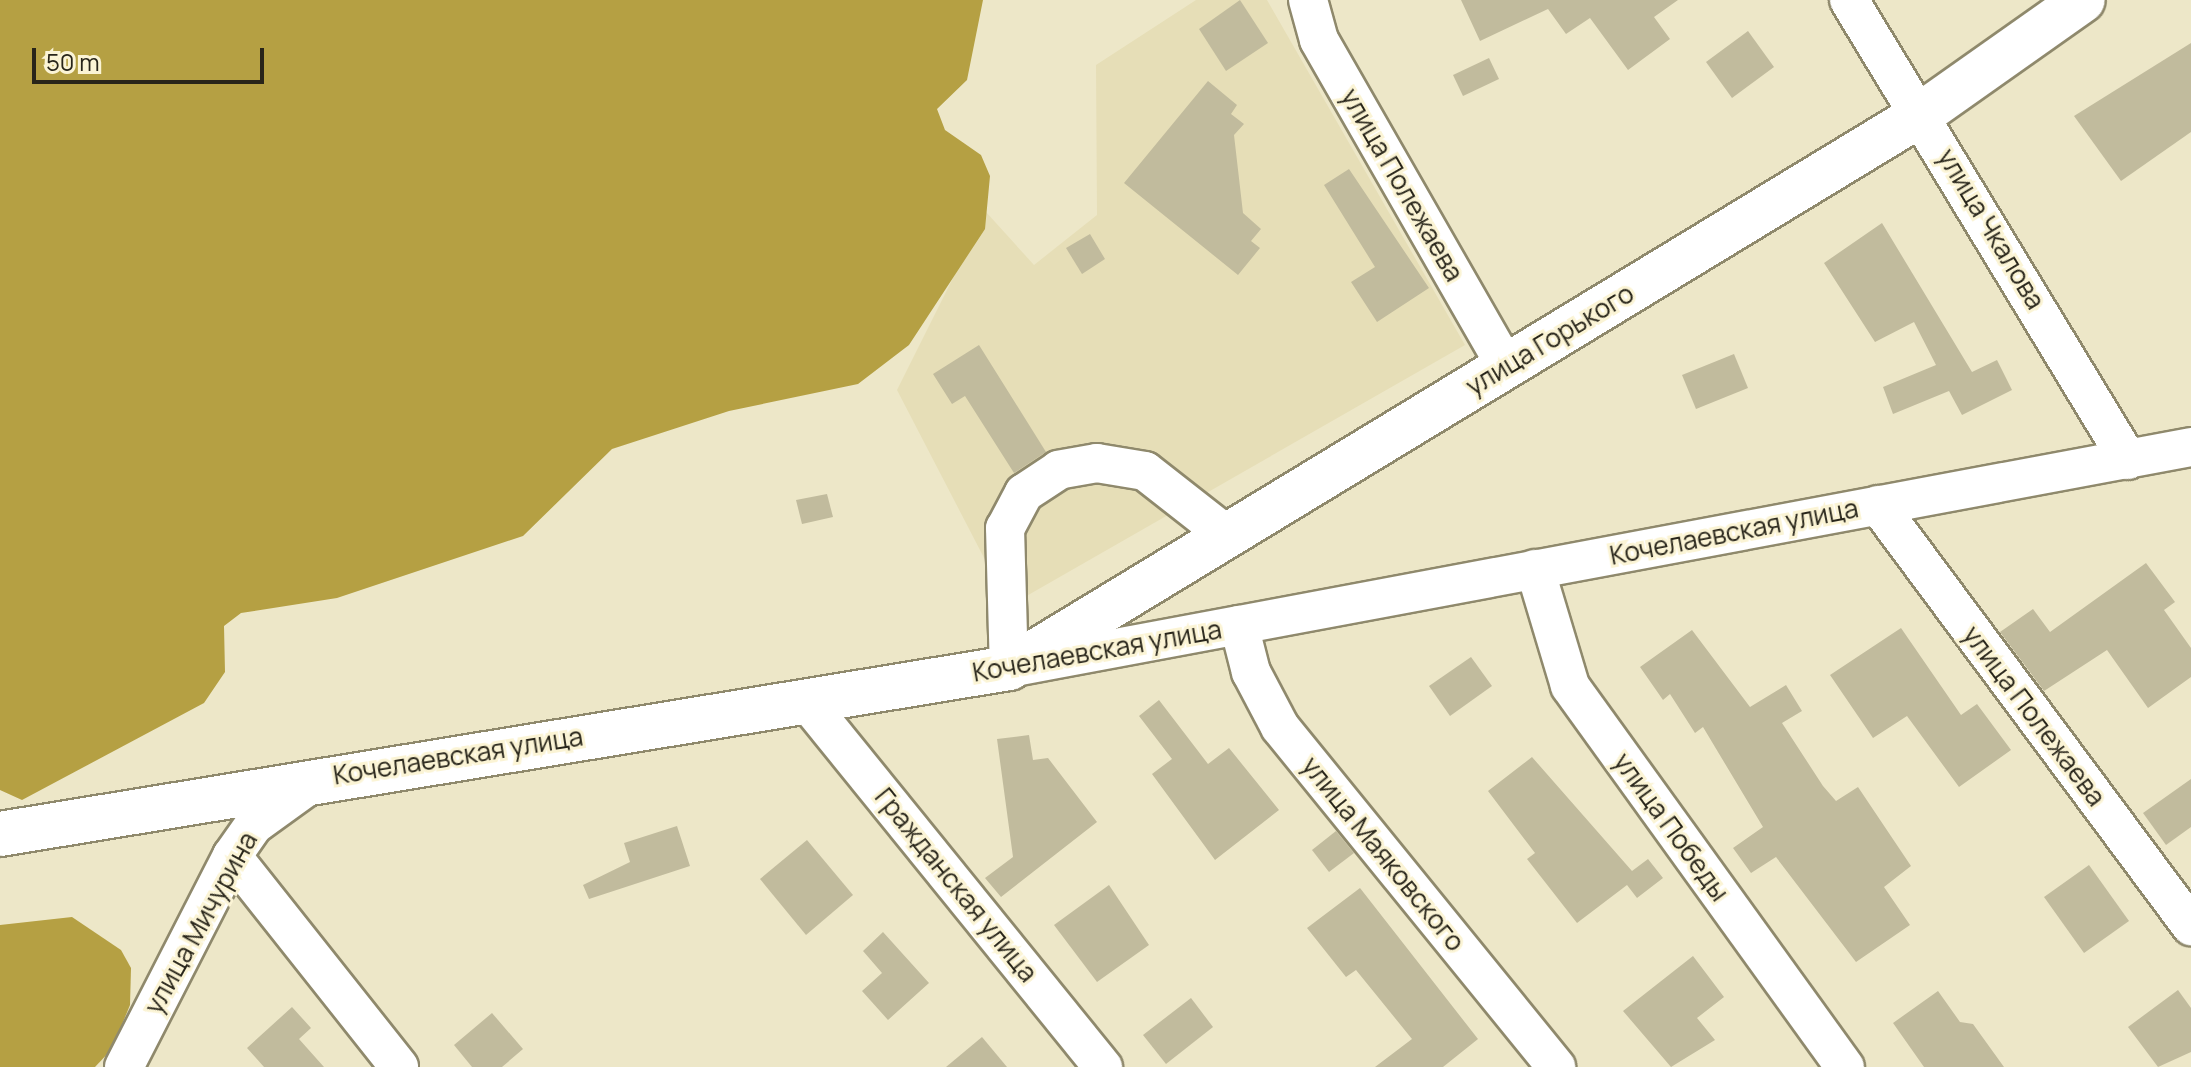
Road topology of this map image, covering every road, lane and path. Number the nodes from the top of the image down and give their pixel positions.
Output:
1 (1308, 0) edge
2 (1849, 0) edge
3 (2083, 0) edge
4 (1920, 115) junction
5 (1506, 367) junction
6 (2186, 456) edge
7 (2128, 460) junction
8 (1878, 505) junction
9 (1228, 536) junction
10 (1535, 569) junction
11 (1239, 625) junction
12 (1009, 668) junction
13 (808, 703) junction
14 (338, 774) junction
15 (0, 834) edge
16 (232, 856) junction
17 (2191, 926) edge
18 (124, 1067) edge
19 (399, 1067) edge
20 (1103, 1067) edge
21 (1556, 1067) edge
22 (1845, 1067) edge

1 - 5 street, улица Полежаева
2 - 4 street, улица Чкалова
3 - 4 main road, улица Горького
4 - 5 main road, улица Горького
4 - 7 street, улица Чкалова
5 - 9 main road, улица Горького
6 - 7 street, Кочелаевская улица
7 - 8 street, Кочелаевская улица
8 - 10 street, Кочелаевская улица
8 - 17 street, улица Полежаева
9 - 12 main road, улица Горького
9 - 12 street
10 - 11 street, Кочелаевская улица
10 - 22 street, улица Победы
11 - 12 street, Кочелаевская улица
11 - 21 street, улица Маяковского
12 - 13 main road, Кочелаевская улица
13 - 14 main road, Кочелаевская улица
13 - 20 street, Гражданская улица
14 - 15 main road, Кочелаевская улица
14 - 16 street, улица Мичурина
16 - 18 street, улица Мичурина
16 - 19 street

